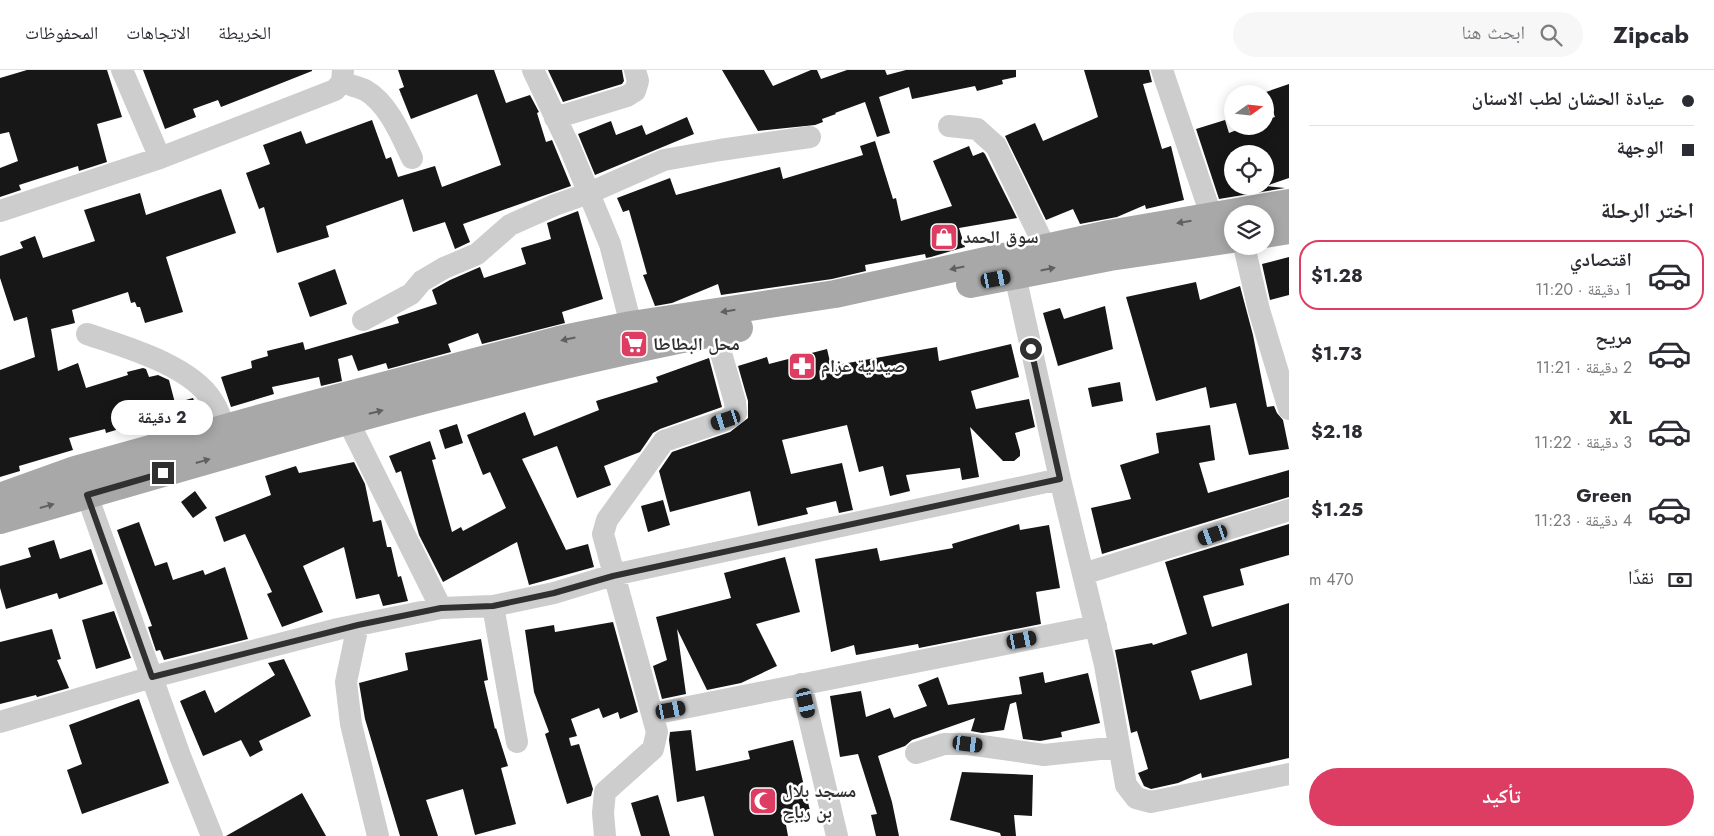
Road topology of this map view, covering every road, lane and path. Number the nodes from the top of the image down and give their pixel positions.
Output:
1 (122, 70) edge
2 (533, 70) edge
3 (634, 70) edge
4 (1162, 70) edge
5 (343, 76) edge
6 (555, 118) junction
7 (949, 126) dead end
8 (810, 137) dead end
9 (160, 158) junction
10 (412, 158) dead end
11 (589, 193) junction
12 (1289, 203) edge
13 (0, 211) edge
14 (1212, 218) junction
15 (1289, 230) edge
16 (1274, 232) edge
17 (1224, 240) edge
18 (1046, 249) junction
19 (1246, 255) edge
20 (1015, 275) junction
21 (363, 320) dead end
22 (631, 325) junction
23 (715, 332) junction
24 (87, 334) dead end
25 (1289, 409) edge
26 (346, 420) junction
27 (225, 428) junction
28 (1060, 479) junction
29 (87, 495) junction
30 (0, 497) edge
31 (1289, 510) edge
32 (0, 520) edge
33 (1083, 574) junction
34 (613, 576) junction
35 (493, 606) junction
36 (441, 608) junction
37 (358, 625) junction
38 (1096, 626) junction
39 (152, 677) junction
40 (801, 684) junction
41 (653, 714) junction
42 (0, 722) edge
43 (517, 742) dead end
44 (1119, 747) junction
45 (916, 753) dead end
46 (1289, 774) edge
47 (212, 836) edge
48 (378, 836) edge
49 (605, 836) edge
50 (837, 836) edge

1 - 9 street
2 - 6 street
3 - 6 street
4 - 14 street
5 - 9 street
5 - 10 street
6 - 11 street
7 - 18 street
8 - 11 street
9 - 13 street
11 - 21 street
11 - 22 street
12 - 14 main road
14 -> 18 main road
15 - 16 main road
20 -> 17 main road
18 -> 22 main road
19 - 25 street
20 - 23 main road
20 - 28 street
22 -> 27 main road
26 -> 23 main road
23 - 34 street
24 - 27 street
29 -> 26 main road
26 - 36 street
27 - 30 main road
28 - 33 street
28 - 34 street
32 -> 29 main road
29 - 39 street
31 - 33 street
33 - 38 street
34 - 35 street
34 - 41 street
35 - 36 street
35 - 43 street
36 - 37 street
37 - 39 street
37 - 48 street
38 - 40 street
38 - 44 street
39 - 42 street
39 - 47 street
40 - 41 street
40 - 50 street
41 - 49 street
44 - 45 street
44 - 46 street

